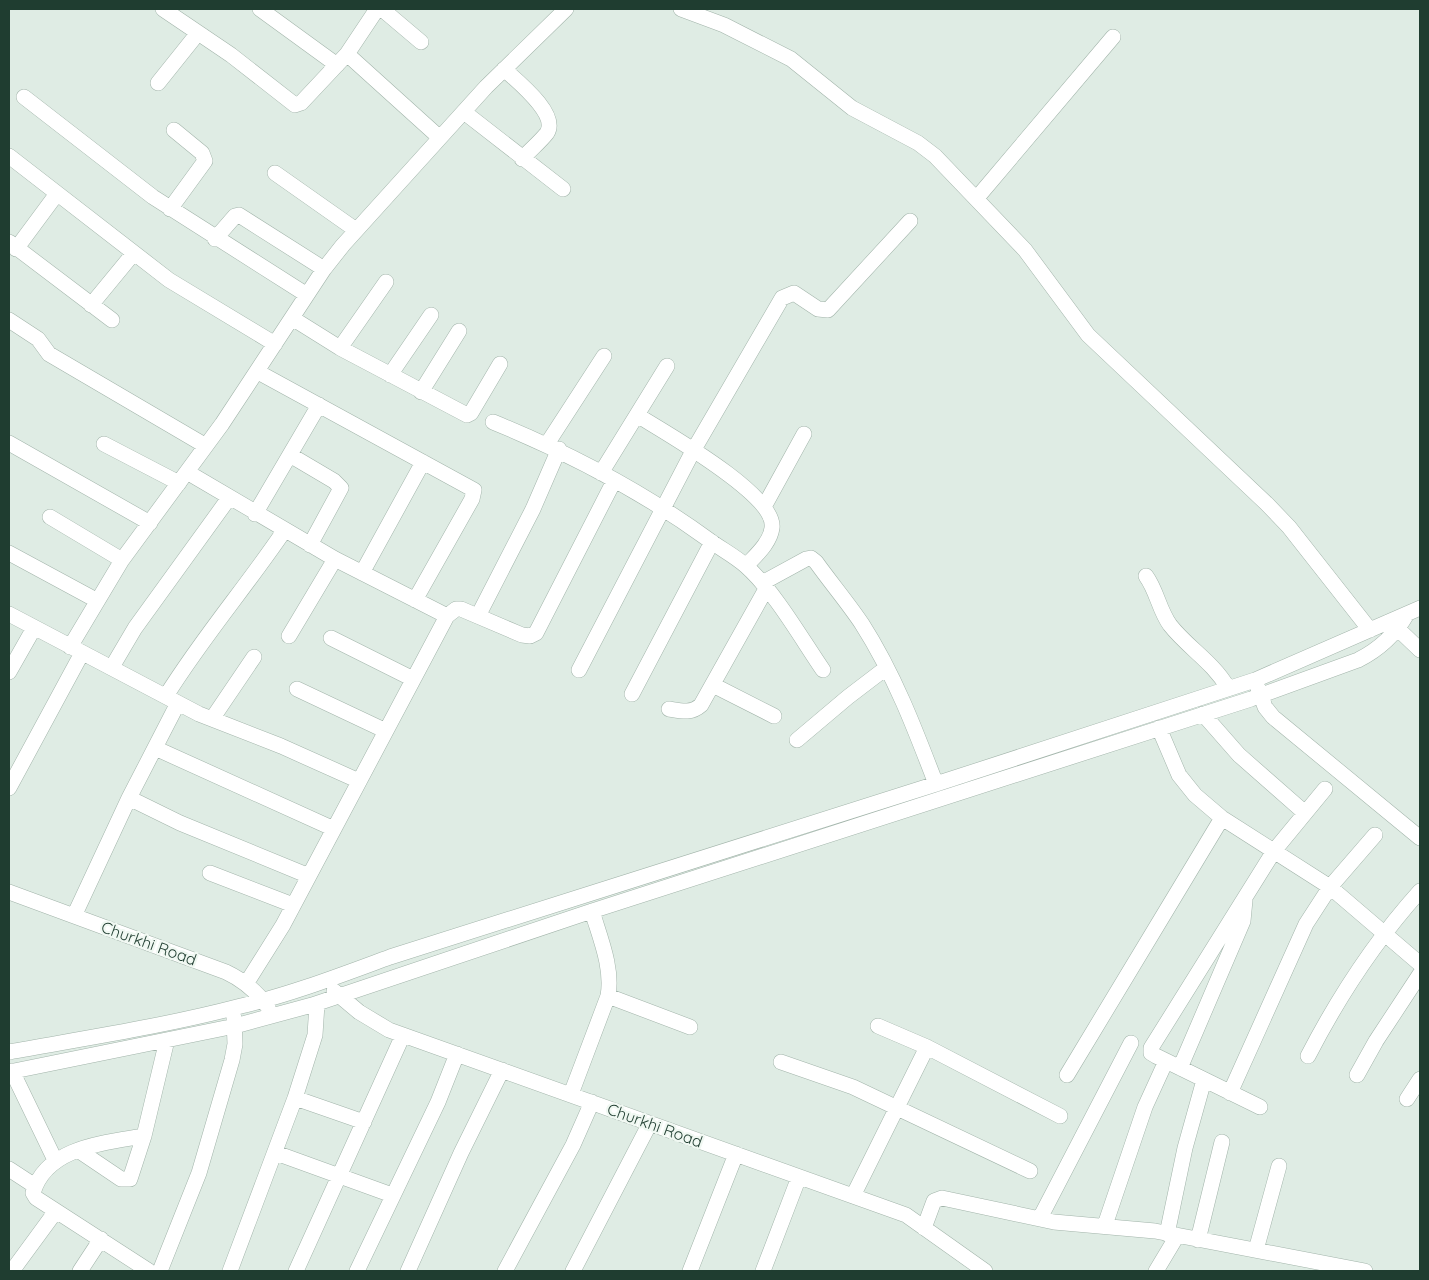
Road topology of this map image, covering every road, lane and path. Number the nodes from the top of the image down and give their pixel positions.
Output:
1 (163, 9) edge
2 (260, 9) edge
3 (377, 9) edge
4 (382, 9) edge
5 (566, 9) edge
6 (681, 9) edge
7 (198, 33) junction
8 (1113, 37) dead end
9 (421, 42) dead end
10 (347, 54) junction
11 (337, 65) junction
12 (504, 68) junction
13 (158, 83) dead end
14 (24, 97) dead end
15 (464, 112) junction
16 (174, 130) dead end
17 (440, 138) junction
18 (9, 156) edge
19 (522, 158) junction
20 (275, 173) dead end
21 (563, 189) dead end
22 (56, 195) junction
23 (976, 199) junction
24 (170, 209) junction
25 (910, 221) dead end
26 (356, 230) junction
27 (215, 239) junction
28 (12, 246) edge
29 (133, 254) junction
30 (324, 269) junction
31 (386, 282) dead end
32 (307, 296) junction
33 (91, 306) junction
34 (431, 315) dead end
35 (292, 318) junction
36 (9, 320) edge
37 (112, 320) dead end
38 (459, 331) dead end
39 (276, 344) junction
40 (340, 348) junction
41 (604, 356) dead end
42 (500, 364) dead end
43 (667, 366) dead end
44 (258, 372) junction
45 (390, 375) junction
46 (422, 392) junction
47 (319, 405) junction
48 (637, 415) junction
49 (493, 422) dead end
50 (804, 434) dead end
51 (9, 443) edge
52 (104, 444) dead end
53 (206, 446) junction
54 (553, 447) junction
55 (694, 451) junction
56 (290, 455) junction
57 (423, 462) junction
58 (601, 473) junction
59 (183, 477) junction
60 (614, 481) junction
61 (229, 498) junction
62 (765, 505) junction
63 (663, 509) junction
64 (255, 514) junction
65 (50, 517) dead end
66 (150, 523) junction
67 (284, 531) junction
68 (712, 542) junction
69 (310, 545) junction
70 (9, 553) edge
71 (335, 559) junction
72 (122, 560) junction
73 (746, 566) junction
74 (362, 573) junction
75 (1146, 576) dead end
76 (764, 586) junction
77 (96, 600) junction
78 (415, 600) junction
79 (1414, 611) edge
80 (9, 614) edge
81 (447, 616) junction
82 (478, 616) junction
83 (34, 628) junction
84 (1398, 629) junction
85 (1370, 630) junction
86 (289, 636) dead end
87 (331, 638) dead end
88 (76, 650) junction
89 (1420, 650) edge
90 (254, 657) dead end
91 (112, 667) junction
92 (886, 668) junction
93 (579, 670) dead end
94 (823, 670) dead end
95 (9, 672) edge
96 (414, 679) junction
97 (1255, 680) junction
98 (713, 685) junction
99 (1228, 688) junction
100 (297, 689) dead end
101 (632, 694) dead end
102 (1260, 696) junction
103 (172, 699) junction
104 (669, 709) dead end
105 (1203, 714) junction
106 (774, 716) dead end
107 (212, 719) junction
108 (1159, 728) junction
109 (386, 731) junction
110 (797, 740) dead end
111 (155, 748) junction
112 (359, 781) junction
113 (936, 784) junction
114 (9, 788) edge
115 (1325, 789) dead end
116 (129, 798) junction
117 (1305, 813) junction
118 (1222, 818) junction
119 (334, 829) junction
120 (1375, 835) dead end
121 (1420, 838) edge
122 (1274, 851) junction
123 (210, 873) dead end
124 (308, 876) junction
125 (1330, 887) junction
126 (1420, 890) edge
127 (9, 892) edge
128 (1245, 898) junction
129 (293, 905) junction
130 (592, 911) junction
131 (74, 916) junction
132 (1384, 933) junction
133 (1420, 964) edge
134 (1420, 974) edge
135 (324, 981) junction
136 (246, 984) junction
137 (608, 996) junction
138 (339, 997) junction
139 (263, 1000) junction
140 (317, 1004) junction
141 (233, 1008) junction
142 (275, 1016) junction
143 (235, 1026) junction
144 (878, 1026) dead end
145 (690, 1027) dead end
146 (403, 1035) junction
147 (167, 1040) junction
148 (1131, 1043) dead end
149 (927, 1047) junction
150 (9, 1052) edge
151 (458, 1054) junction
152 (1308, 1056) dead end
153 (1166, 1060) junction
154 (781, 1062) dead end
155 (1180, 1068) junction
156 (502, 1070) junction
157 (10, 1072) edge
158 (1067, 1075) dead end
159 (1357, 1075) dead end
160 (1420, 1078) edge
161 (1204, 1080) junction
162 (1230, 1092) junction
163 (571, 1094) junction
164 (295, 1098) junction
165 (1407, 1099) dead end
166 (592, 1102) junction
167 (1260, 1107) dead end
168 (896, 1108) junction
169 (1060, 1116) dead end
170 (364, 1122) junction
171 (650, 1123) junction
172 (144, 1136) junction
173 (1222, 1142) dead end
174 (78, 1150) junction
175 (276, 1153) junction
176 (736, 1154) junction
177 (55, 1160) junction
178 (1278, 1166) dead end
179 (9, 1169) edge
180 (1030, 1171) dead end
181 (339, 1175) junction
182 (799, 1177) junction
183 (35, 1186) junction
184 (392, 1195) junction
185 (853, 1196) junction
186 (56, 1211) junction
187 (1040, 1218) junction
188 (1105, 1225) junction
189 (924, 1228) junction
190 (1172, 1235) junction
191 (101, 1240) junction
192 (1198, 1240) junction
193 (1256, 1250) junction
194 (15, 1253) edge
195 (1319, 1267) edge
196 (143, 1270) edge
197 (12, 1271) edge
198 (80, 1271) edge
199 (160, 1271) edge
200 (230, 1271) edge
201 (296, 1271) edge
202 (357, 1271) edge
203 (408, 1271) edge
204 (505, 1271) edge
205 (573, 1271) edge
206 (690, 1271) edge
207 (763, 1271) edge
208 (985, 1271) edge
209 (1156, 1271) edge
210 (1365, 1271) edge

1 - 7 street
2 - 11 street
3 - 10 street
4 - 9 street
5 - 12 street
6 - 23 street
7 - 11 street
7 - 13 street
8 - 23 street
10 - 11 street
10 - 17 street
12 - 15 street
12 - 19 street
14 - 24 street
15 - 17 street
15 - 19 street
16 - 24 street
17 - 26 street
18 - 22 street
19 - 21 street
20 - 26 street
22 - 28 street
22 - 29 street
23 - 85 street
24 - 27 street
25 - 55 street
26 - 30 street
27 - 30 street
27 - 32 street
28 - 33 street
29 - 33 street
29 - 39 street
30 - 32 street
31 - 40 street
32 - 35 street
33 - 37 street
34 - 45 street
35 - 39 street
35 - 40 street
36 - 53 street
38 - 46 street
39 - 44 street
40 - 45 street
41 - 54 street
42 - 46 street
43 - 48 street
44 - 47 street
44 - 53 street
45 - 46 street
47 - 56 street
47 - 57 street
48 - 55 street
48 - 58 street
49 - 54 street
50 - 62 street
51 - 66 street
52 - 59 street
53 - 59 street
54 - 58 street
54 - 82 street
55 - 62 street
55 - 63 street
56 - 64 street
56 - 69 street
57 - 74 street
57 - 78 street
58 - 60 street
59 - 61 street
59 - 66 street
60 - 63 street
60 - 82 street
61 - 64 street
61 - 91 street
62 - 73 street
63 - 68 street
63 - 93 street
64 - 67 street
65 - 72 street
66 - 72 street
67 - 69 street
67 - 103 street
68 - 73 street
68 - 101 street
69 - 71 street
70 - 77 street
71 - 74 street
71 - 86 street
72 - 77 street
73 - 76 street
74 - 78 street
75 - 99 street
76 - 92 street
76 - 94 street
76 - 98 street
77 - 88 street
78 - 81 street
79 - 84 street
79 - 85 street
80 - 83 street
81 - 82 street
81 - 96 street
83 - 88 street
83 - 95 street
84 - 89 street
84 - 102 street
85 - 97 street
87 - 96 street
88 - 91 street
88 - 114 street
90 - 107 street
91 - 103 street
92 - 110 street
92 - 113 street
96 - 109 street
97 - 99 street
97 - 102 street
98 - 104 street
98 - 106 street
99 - 113 street
100 - 109 street
102 - 105 street
102 - 121 street
103 - 107 street
103 - 111 street
105 - 108 street
105 - 117 street
107 - 112 street
108 - 118 street
108 - 130 street
109 - 112 street
111 - 116 street
111 - 119 street
112 - 119 street
113 - 135 street
115 - 117 street
116 - 124 street
116 - 131 street
117 - 122 street
118 - 122 street
118 - 158 street
119 - 124 street
120 - 125 street
122 - 125 street
122 - 128 street
123 - 129 street
124 - 129 street
125 - 132 street
125 - 162 street
126 - 132 street
127 - 131 street, Churkhi Road
128 - 153 street
128 - 155 street
129 - 136 street
130 - 137 street
130 - 138 street
131 - 136 street, Churkhi Road
132 - 133 street
132 - 152 street
134 - 159 street
135 - 138 street, Churkhi Road
135 - 139 street
136 - 139 street, Churkhi Road
137 - 145 street
137 - 163 street
138 - 140 street
138 - 146 street, Churkhi Road
139 - 141 street
139 - 142 street, Churkhi Road
140 - 142 street
140 - 164 street
141 - 143 street
141 - 150 street
142 - 143 street
143 - 147 street
143 - 199 street
144 - 149 street
146 - 151 street, Churkhi Road
146 - 170 street
147 - 157 street
147 - 172 street
148 - 187 street
149 - 168 street
149 - 169 street
151 - 156 street, Churkhi Road
151 - 184 street
153 - 155 street
153 - 188 street
154 - 168 street
155 - 161 street
156 - 163 street, Churkhi Road
156 - 203 street
157 - 177 street
160 - 165 street
161 - 162 street
161 - 190 street
162 - 167 street
163 - 166 street, Churkhi Road
164 - 170 street
164 - 175 street
166 - 171 street, Churkhi Road
166 - 204 street
168 - 180 street
168 - 185 street
170 - 181 street
171 - 176 street, Churkhi Road
171 - 205 street
172 - 174 street
172 - 174 street
173 - 192 street
174 - 177 street
175 - 181 street
175 - 200 street
176 - 182 street, Churkhi Road
176 - 206 street
177 - 183 street
178 - 193 street
179 - 183 street
181 - 184 street
181 - 201 street
182 - 185 street, Churkhi Road
182 - 207 street
183 - 186 street
184 - 202 street
185 - 189 street, Churkhi Road
186 - 191 street
186 - 194 street
187 - 188 street
187 - 189 street
188 - 190 street
189 - 208 street, Churkhi Road
190 - 192 street
190 - 209 street
191 - 196 street
191 - 198 street
192 - 193 street
193 - 195 street
194 - 197 street
195 - 210 street

